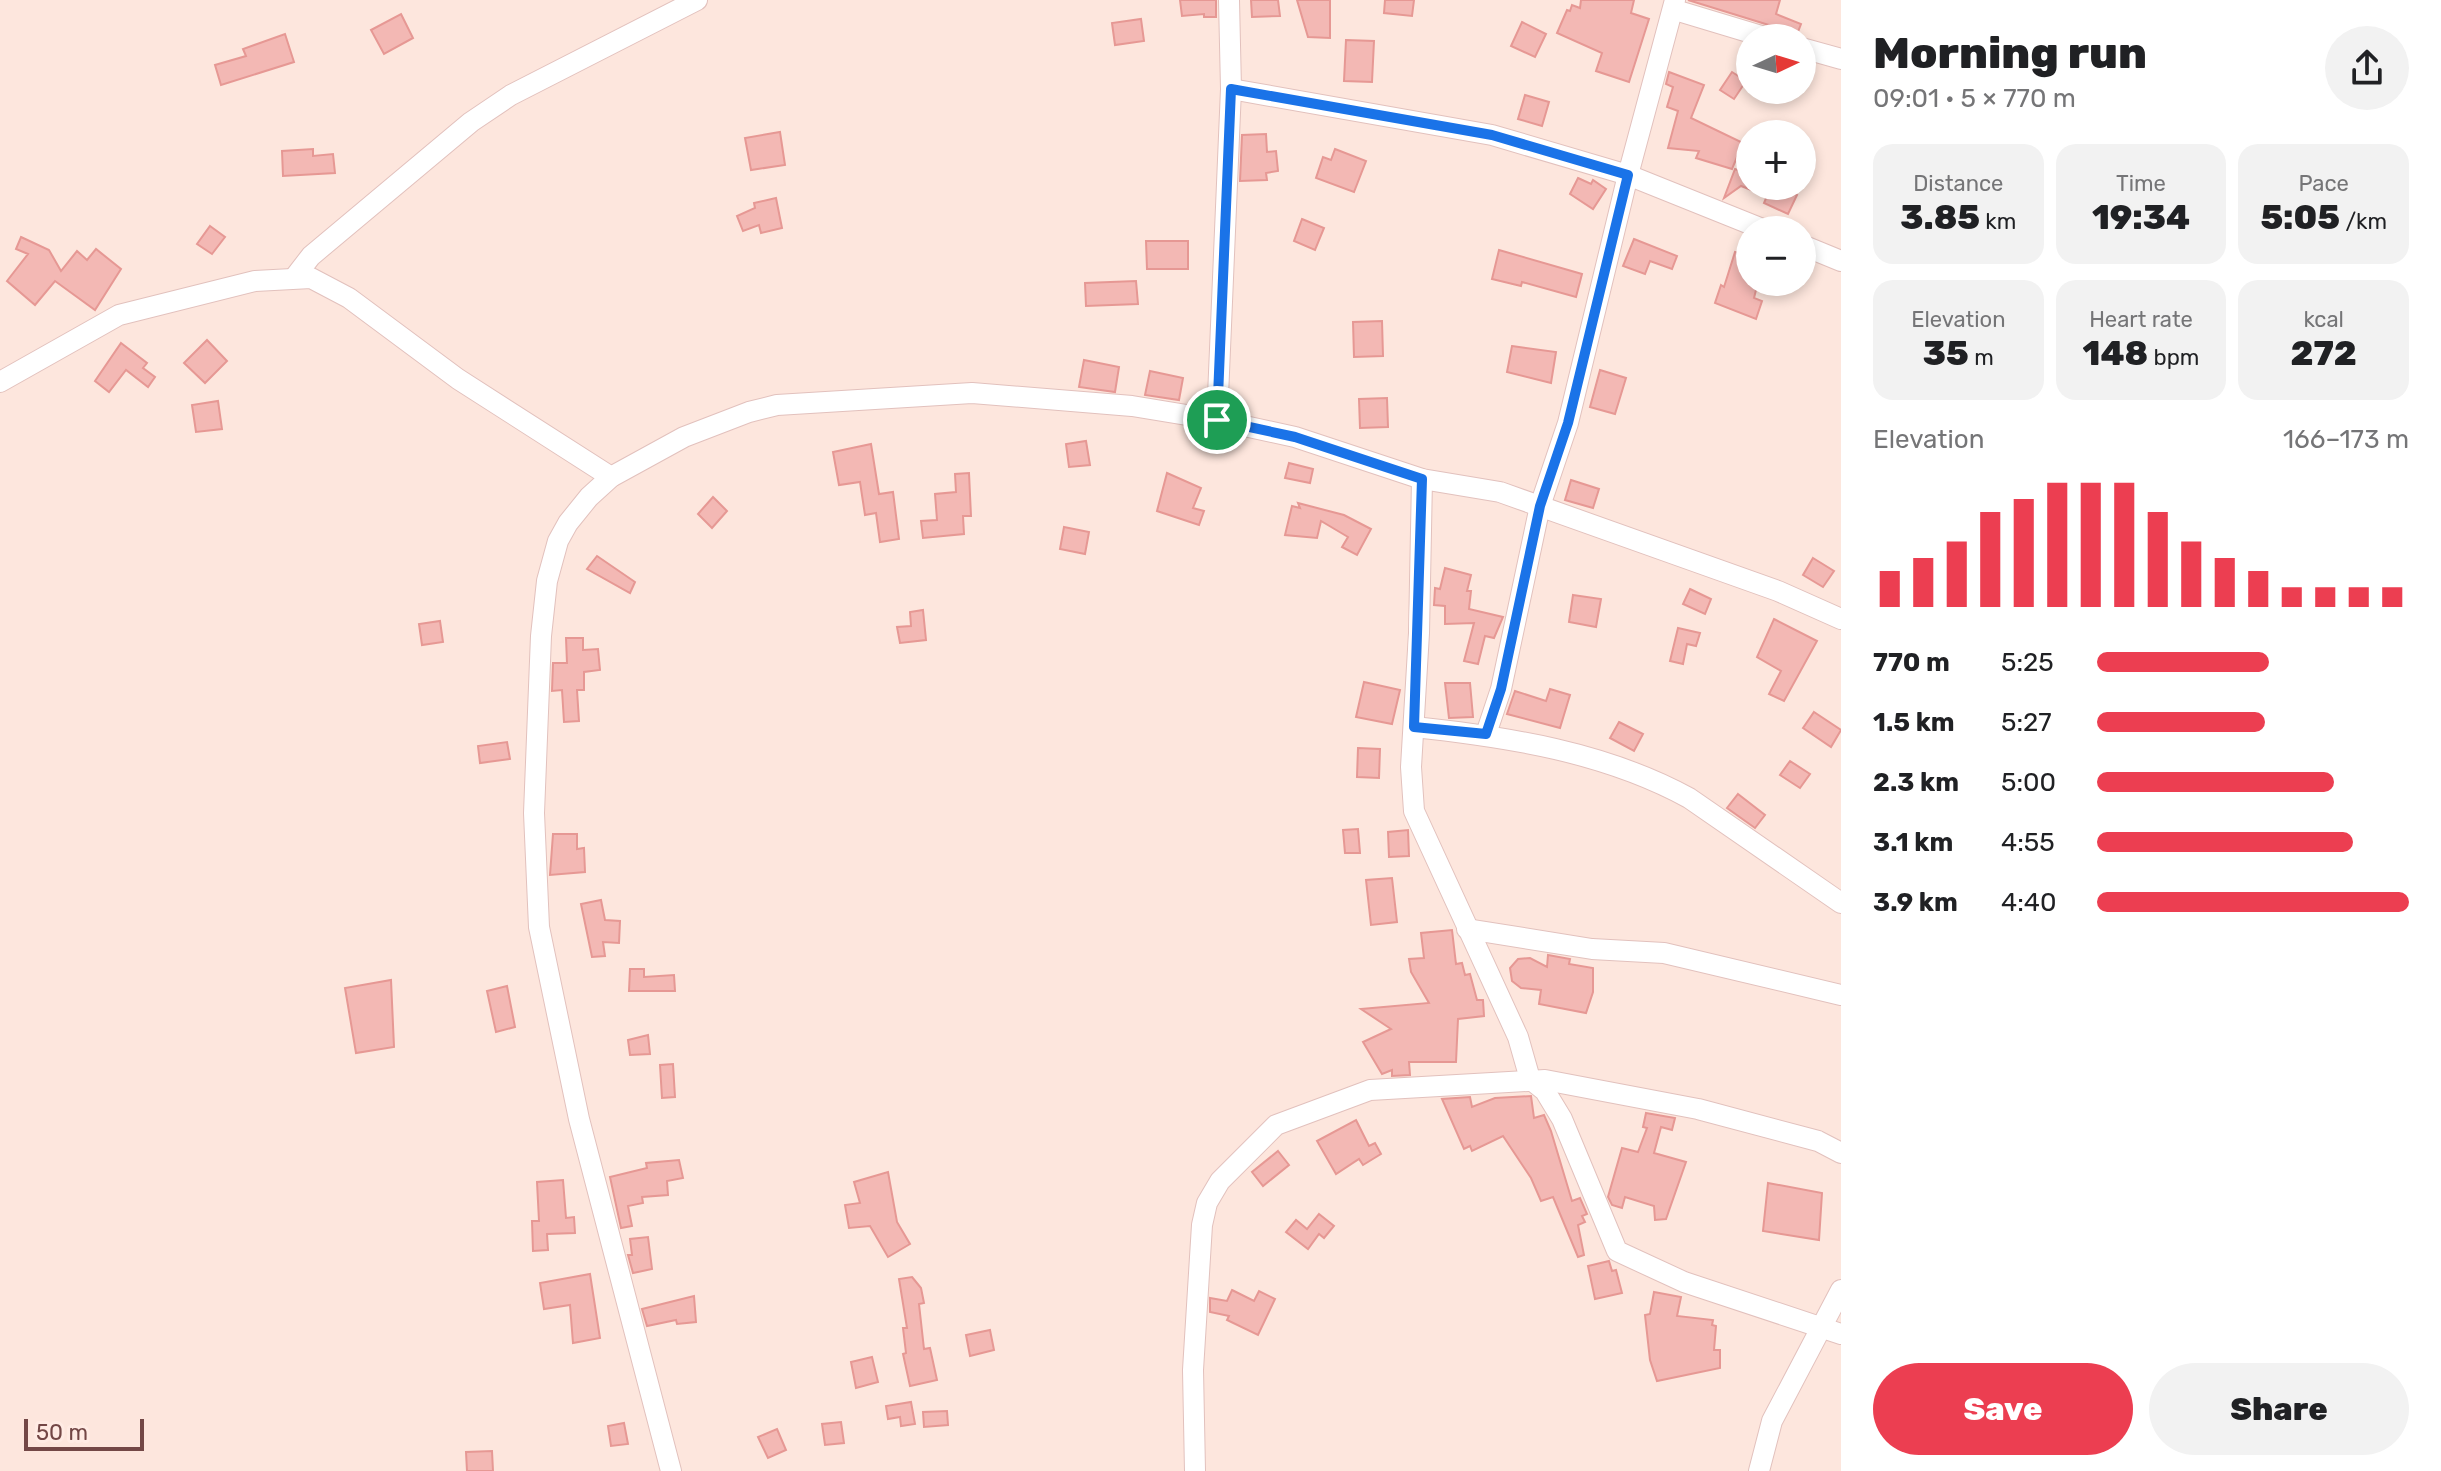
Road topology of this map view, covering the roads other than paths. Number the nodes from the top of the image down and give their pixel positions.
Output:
1 (697, 0) edge
2 (1229, 0) edge
3 (1675, 5) edge
4 (1736, 27) edge
5 (1816, 52) edge
6 (1841, 59) edge
7 (1231, 89) junction
8 (1628, 175) junction
9 (1736, 218) edge
10 (1816, 251) edge
11 (1841, 261) edge
12 (294, 278) junction
13 (0, 382) edge
14 (1217, 420) junction
15 (611, 477) junction
16 (1422, 479) junction
17 (1540, 506) junction
18 (1841, 619) edge
19 (1414, 727) junction
20 (1486, 734) junction
21 (1841, 903) edge
22 (1467, 929) junction
23 (1841, 995) edge
24 (1530, 1079) junction
25 (1841, 1153) edge
26 (1841, 1290) edge
27 (1832, 1332) edge
28 (671, 1471) edge
29 (1195, 1471) edge
30 (1759, 1471) edge

1 - 12 street
2 - 7 street
3 - 4 street
3 - 8 street
5 - 6 street
7 - 8 street
7 - 14 street
8 - 9 street
8 - 17 street
10 - 11 street
12 - 13 street
12 - 15 street
14 - 15 street
14 - 16 street
15 - 28 street
16 - 17 street
16 - 19 street
17 - 18 street
17 - 20 street
19 - 20 street
19 - 22 street
20 - 21 street
22 - 23 street
22 - 24 street
24 - 25 street
24 - 27 street
24 - 29 street
26 - 27 street
27 - 30 street

